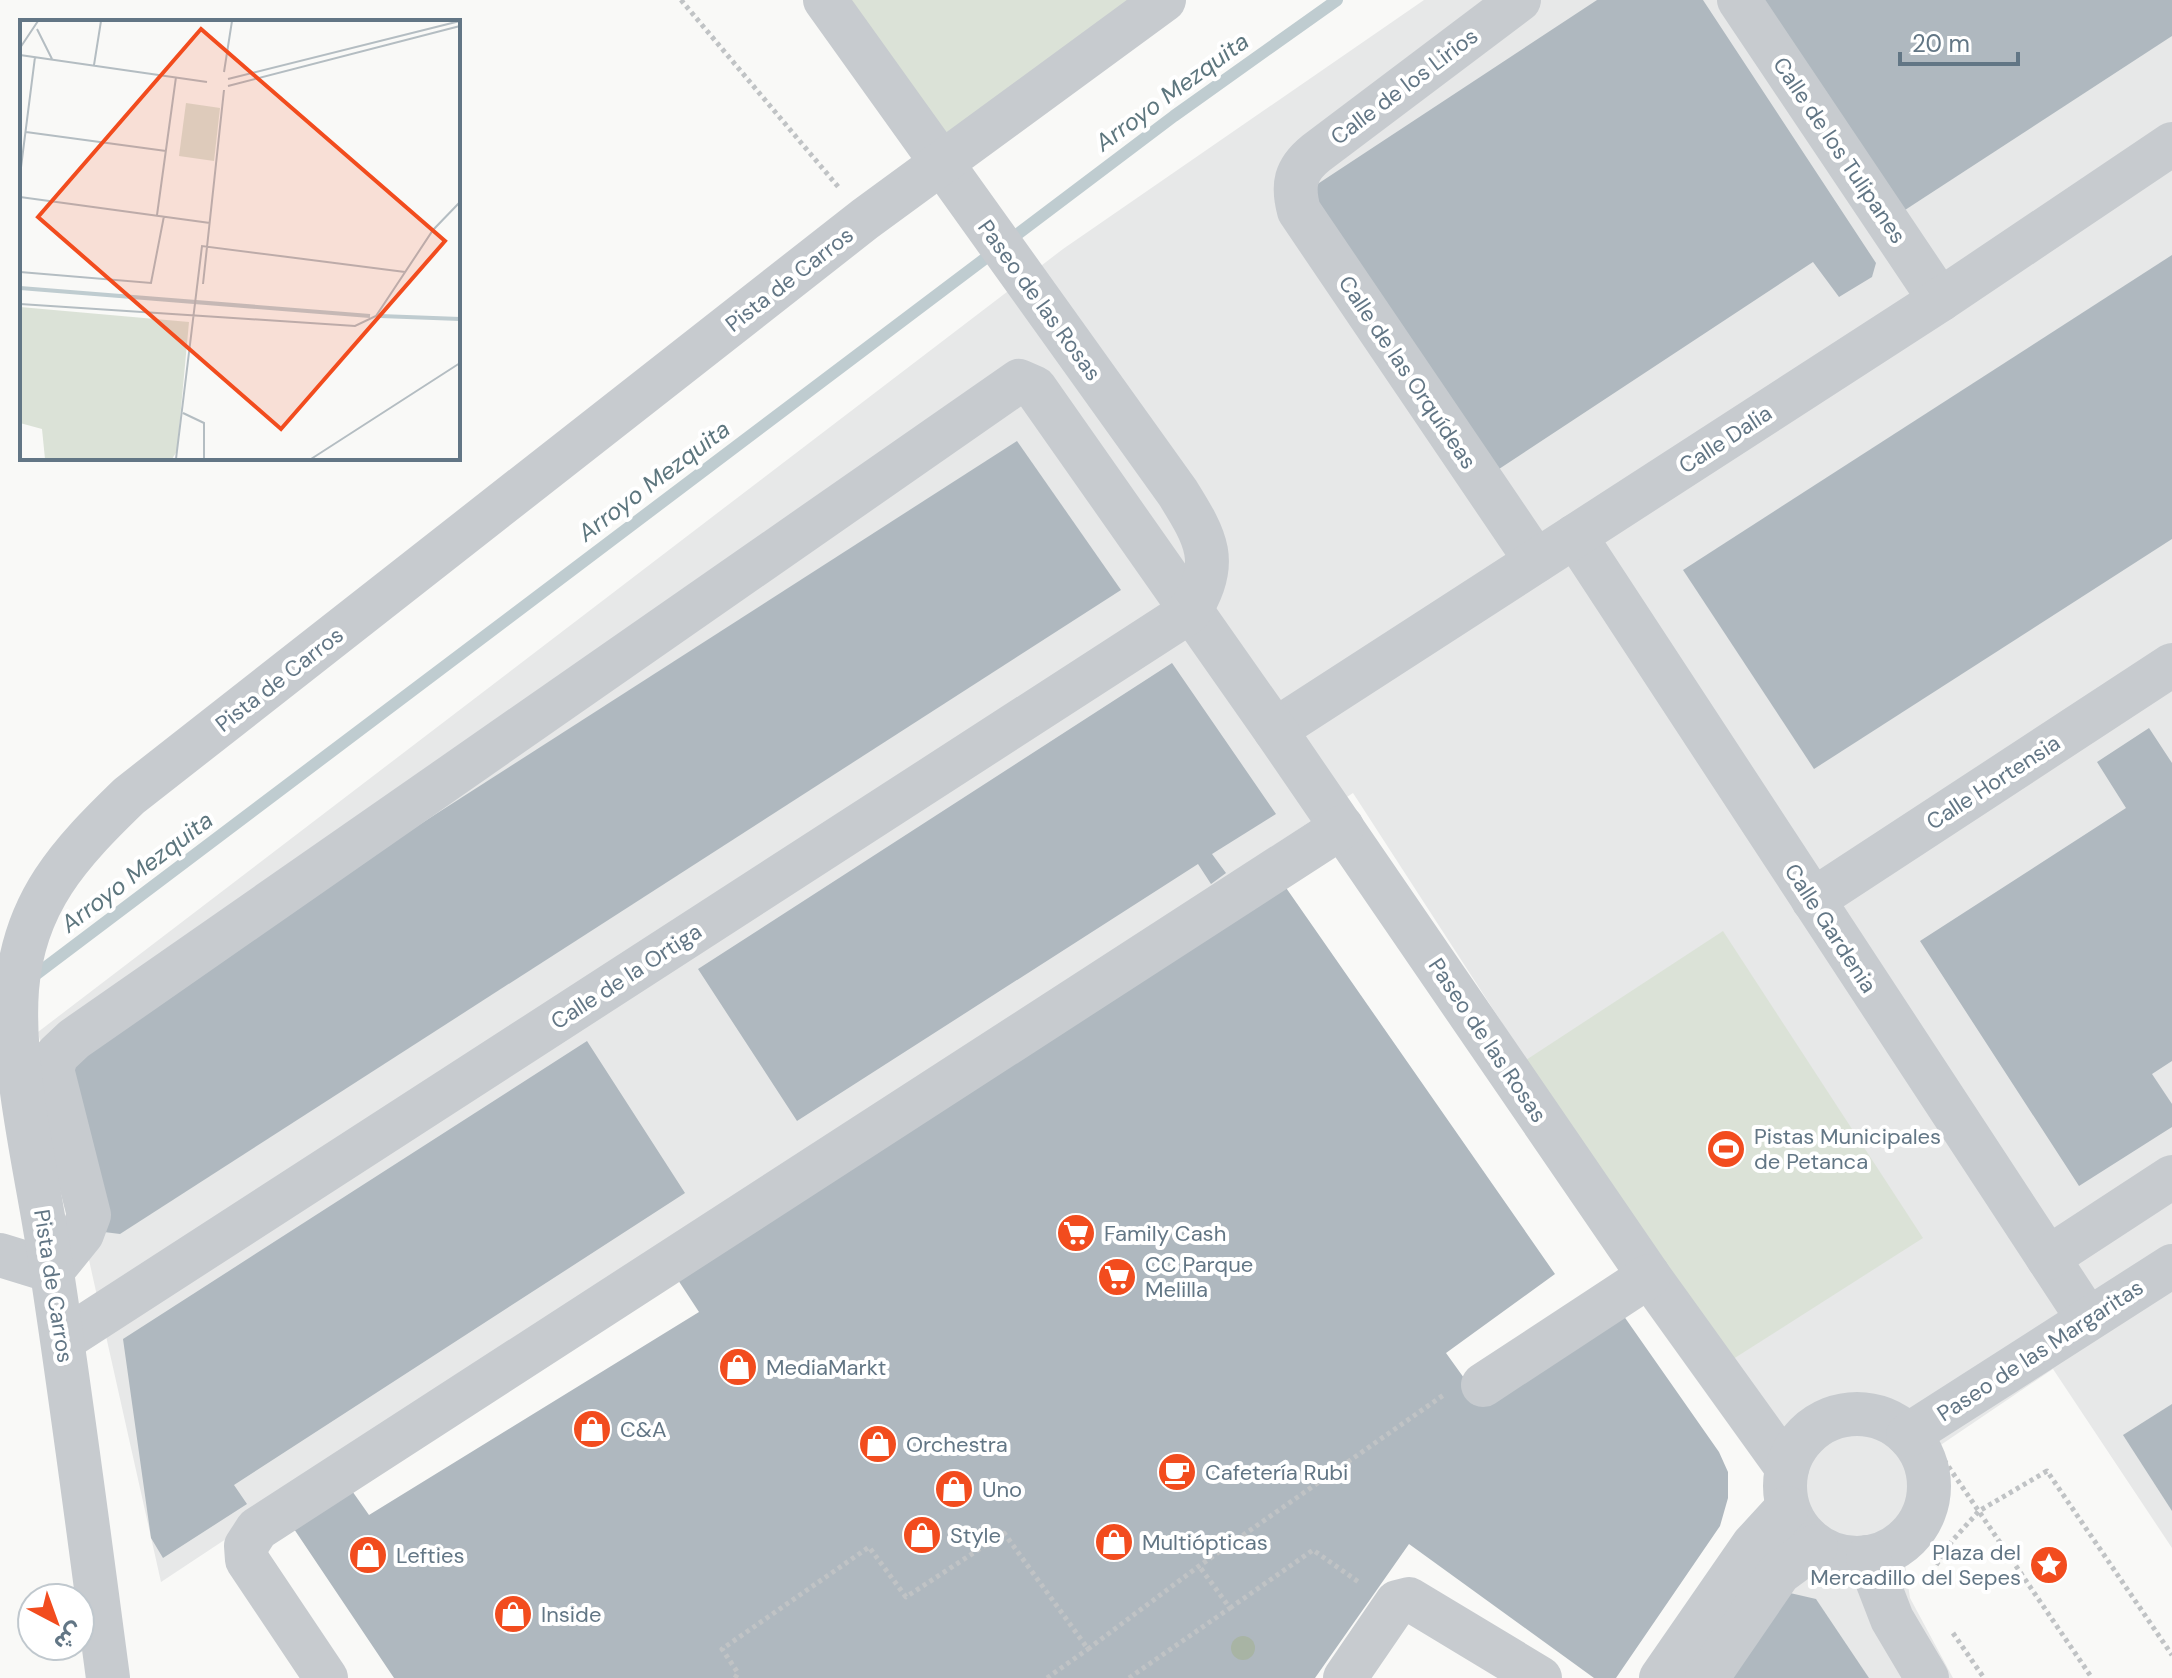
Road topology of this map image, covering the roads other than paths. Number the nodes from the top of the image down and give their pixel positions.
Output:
1 (825, 0) edge
2 (1164, 0) edge
3 (1519, 0) edge
4 (1739, 0) edge
5 (2172, 144) edge
6 (950, 173) junction
7 (1295, 178) joint
8 (1940, 300) junction
9 (1575, 536) junction
10 (1536, 561) junction
11 (1189, 612) junction
12 (2172, 665) edge
13 (1275, 730) junction
14 (1342, 827) junction
15 (1813, 900) junction
16 (2172, 1177) edge
17 (0, 1255) edge
18 (2048, 1258) junction
19 (2172, 1266) edge
20 (52, 1271) junction
21 (1649, 1276) junction
22 (2088, 1319) junction
23 (63, 1340) junction
24 (1465, 1389) road end
25 (1915, 1430) junction
26 (1787, 1488) junction
27 (1816, 1546) junction
28 (1868, 1557) junction
29 (1461, 1593) dead end
30 (108, 1678) edge
31 (326, 1678) edge
32 (1345, 1678) edge
33 (1540, 1678) edge
34 (1569, 1678) edge
35 (1661, 1678) edge
36 (1707, 1678) edge
37 (1927, 1678) edge

1 - 6 street, Paseo de las Rosas
2 - 6 street, Pista de Carros
3 - 7 street, Calle de los Lirios
4 - 8 street, Calle de los Tulipanes
5 - 8 street, Calle Dalia
6 - 11 street, Paseo de las Rosas
6 - 20 street, Pista de Carros
7 - 10 street, Calle de las Orquídeas
8 - 9 street, Calle Dalia
9 - 10 street, Calle Dalia
9 - 15 street, Calle Gardenia
10 - 13 street, Calle Dalia
11 - 13 street, Paseo de las Rosas
11 - 20 street, Paseo de las Rosas
11 - 23 street, Calle de la Ortiga
12 - 15 street, Calle Hortensia
13 - 14 street, Paseo de las Rosas
14 - 21 street, Paseo de las Rosas
14 - 31 street
15 - 18 street, Calle Gardenia
16 - 18 street
17 - 20 street
18 - 22 street, Calle Gardenia
19 - 22 street, Paseo de las Margaritas
20 - 23 street, Pista de Carros
21 - 24 street
21 - 26 street, Paseo de las Rosas
22 - 25 street, Paseo de las Margaritas
23 - 30 street, Pista de Carros
25 - 26 street
25 - 28 street
26 - 27 street
26 - 35 street
27 - 28 street
27 - 36 street
28 - 37 street
29 - 34 street
32 - 33 street

